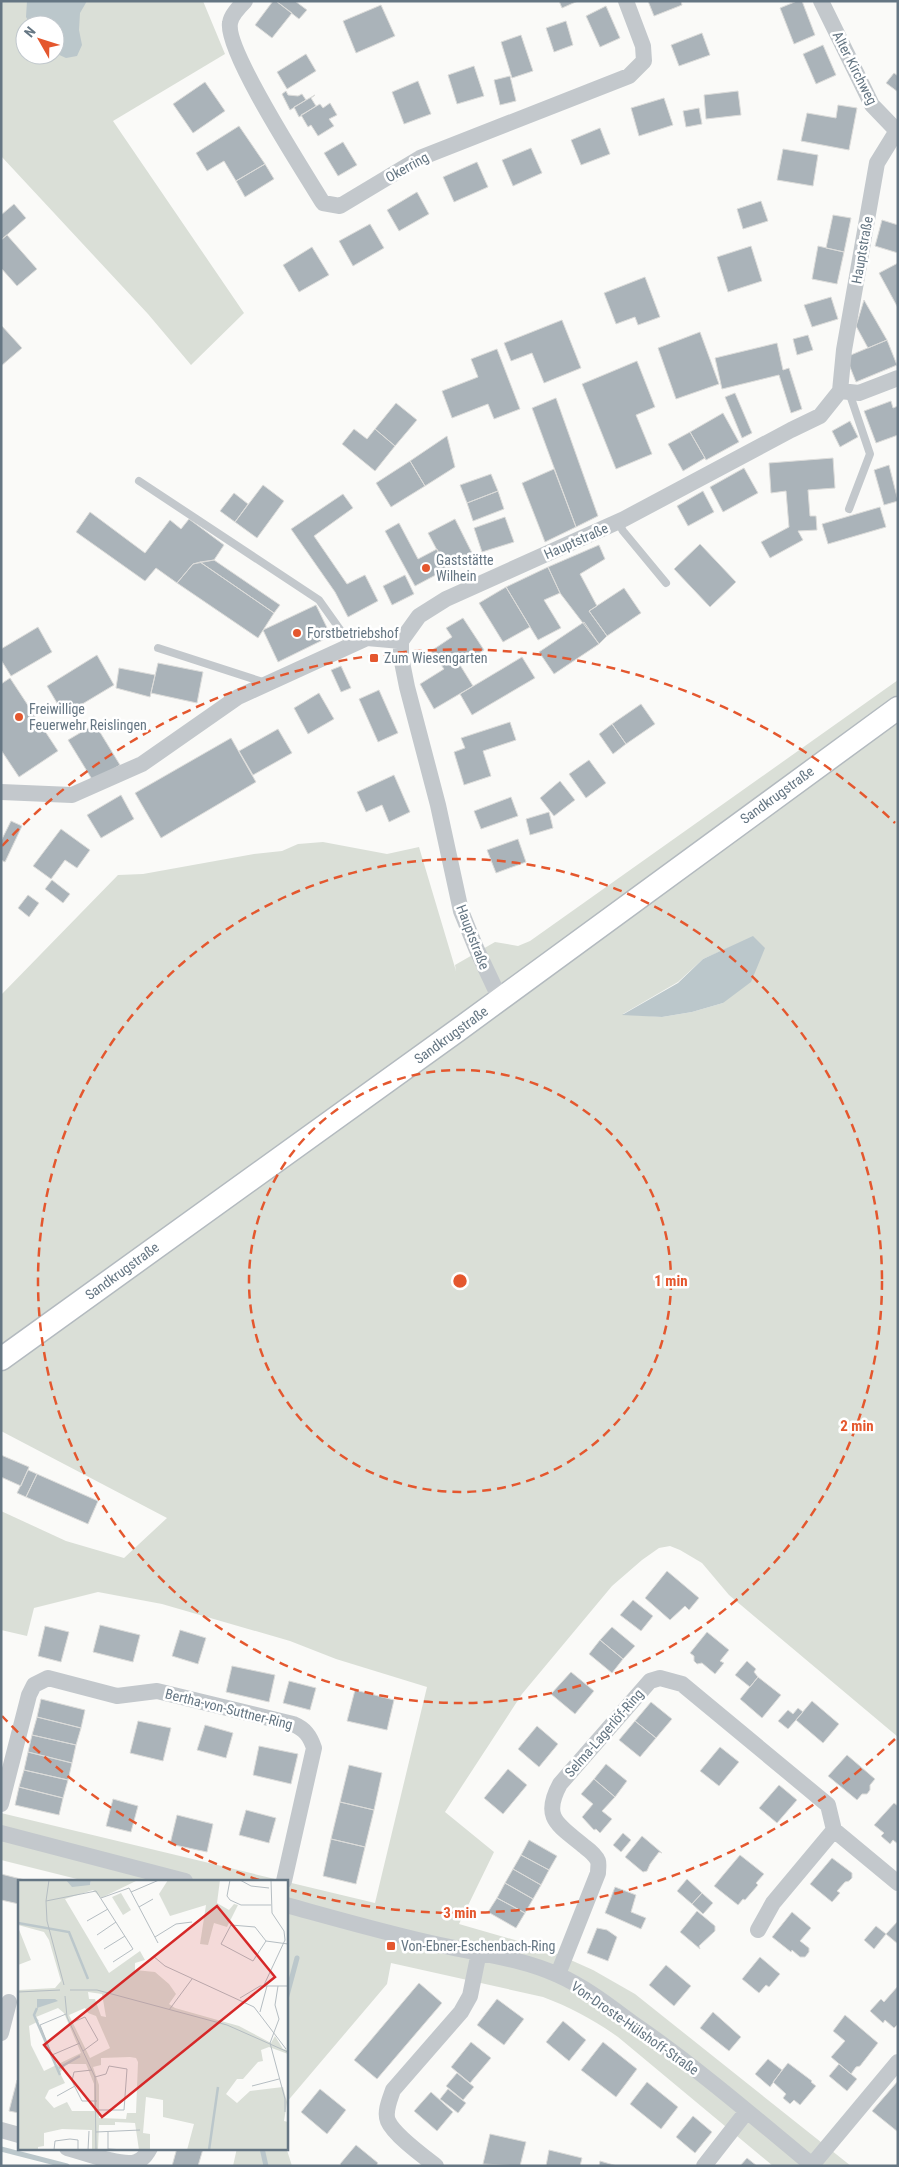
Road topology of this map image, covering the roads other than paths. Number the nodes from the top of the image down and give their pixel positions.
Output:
1 (245, 1) edge
2 (626, 1) edge
3 (821, 1) edge
4 (897, 129) edge
5 (898, 378) edge
6 (845, 392) junction
7 (139, 481) dead end
8 (849, 509) dead end
9 (618, 522) junction
10 (666, 583) dead end
11 (401, 641) junction
12 (352, 645) junction
13 (158, 648) dead end
14 (268, 684) junction
15 (898, 708) edge
16 (1, 792) edge
17 (500, 999) junction
18 (1, 1359) edge
19 (1, 1804) edge
20 (834, 1830) junction
21 (1, 1833) edge
22 (181, 1880) edge
23 (284, 1880) edge
24 (898, 1883) edge
25 (288, 1906) edge
26 (758, 1930) dead end
27 (479, 1952) junction
28 (558, 1974) junction
29 (10, 2002) dead end
30 (1, 2033) edge
31 (898, 2062) edge
32 (747, 2111) junction
33 (1, 2130) edge
34 (18, 2135) edge
35 (74, 2150) edge
36 (149, 2150) edge
37 (812, 2165) edge
38 (436, 2166) edge
39 (704, 2166) edge

1 - 2 street, Okerring
3 - 4 street, Alter Kirchweg
4 - 6 street, Hauptstraße
5 - 6 street
6 - 8 lane
6 - 9 street, Hauptstraße
7 - 12 lane
9 - 10 lane
9 - 11 street, Hauptstraße
11 - 12 street
11 - 17 street, Hauptstraße
12 - 14 street
13 - 14 lane
14 - 16 street
15 - 17 street, Sandkrugstraße
17 - 18 street, Sandkrugstraße
19 - 23 street, Bertha-von-Suttner-Ring
20 - 24 street
20 - 26 street
20 - 28 street, Selma-Lagerlöf-Ring
21 - 22 street
25 - 27 street, Von-Droste-Hülshoff-Straße
27 - 28 street, Von-Droste-Hülshoff-Straße
27 - 38 street
28 - 32 street, Von-Droste-Hülshoff-Straße
29 - 30 street
31 - 37 street
32 - 37 street, Von-Droste-Hülshoff-Straße
32 - 39 street
33 - 34 street
35 - 36 street

